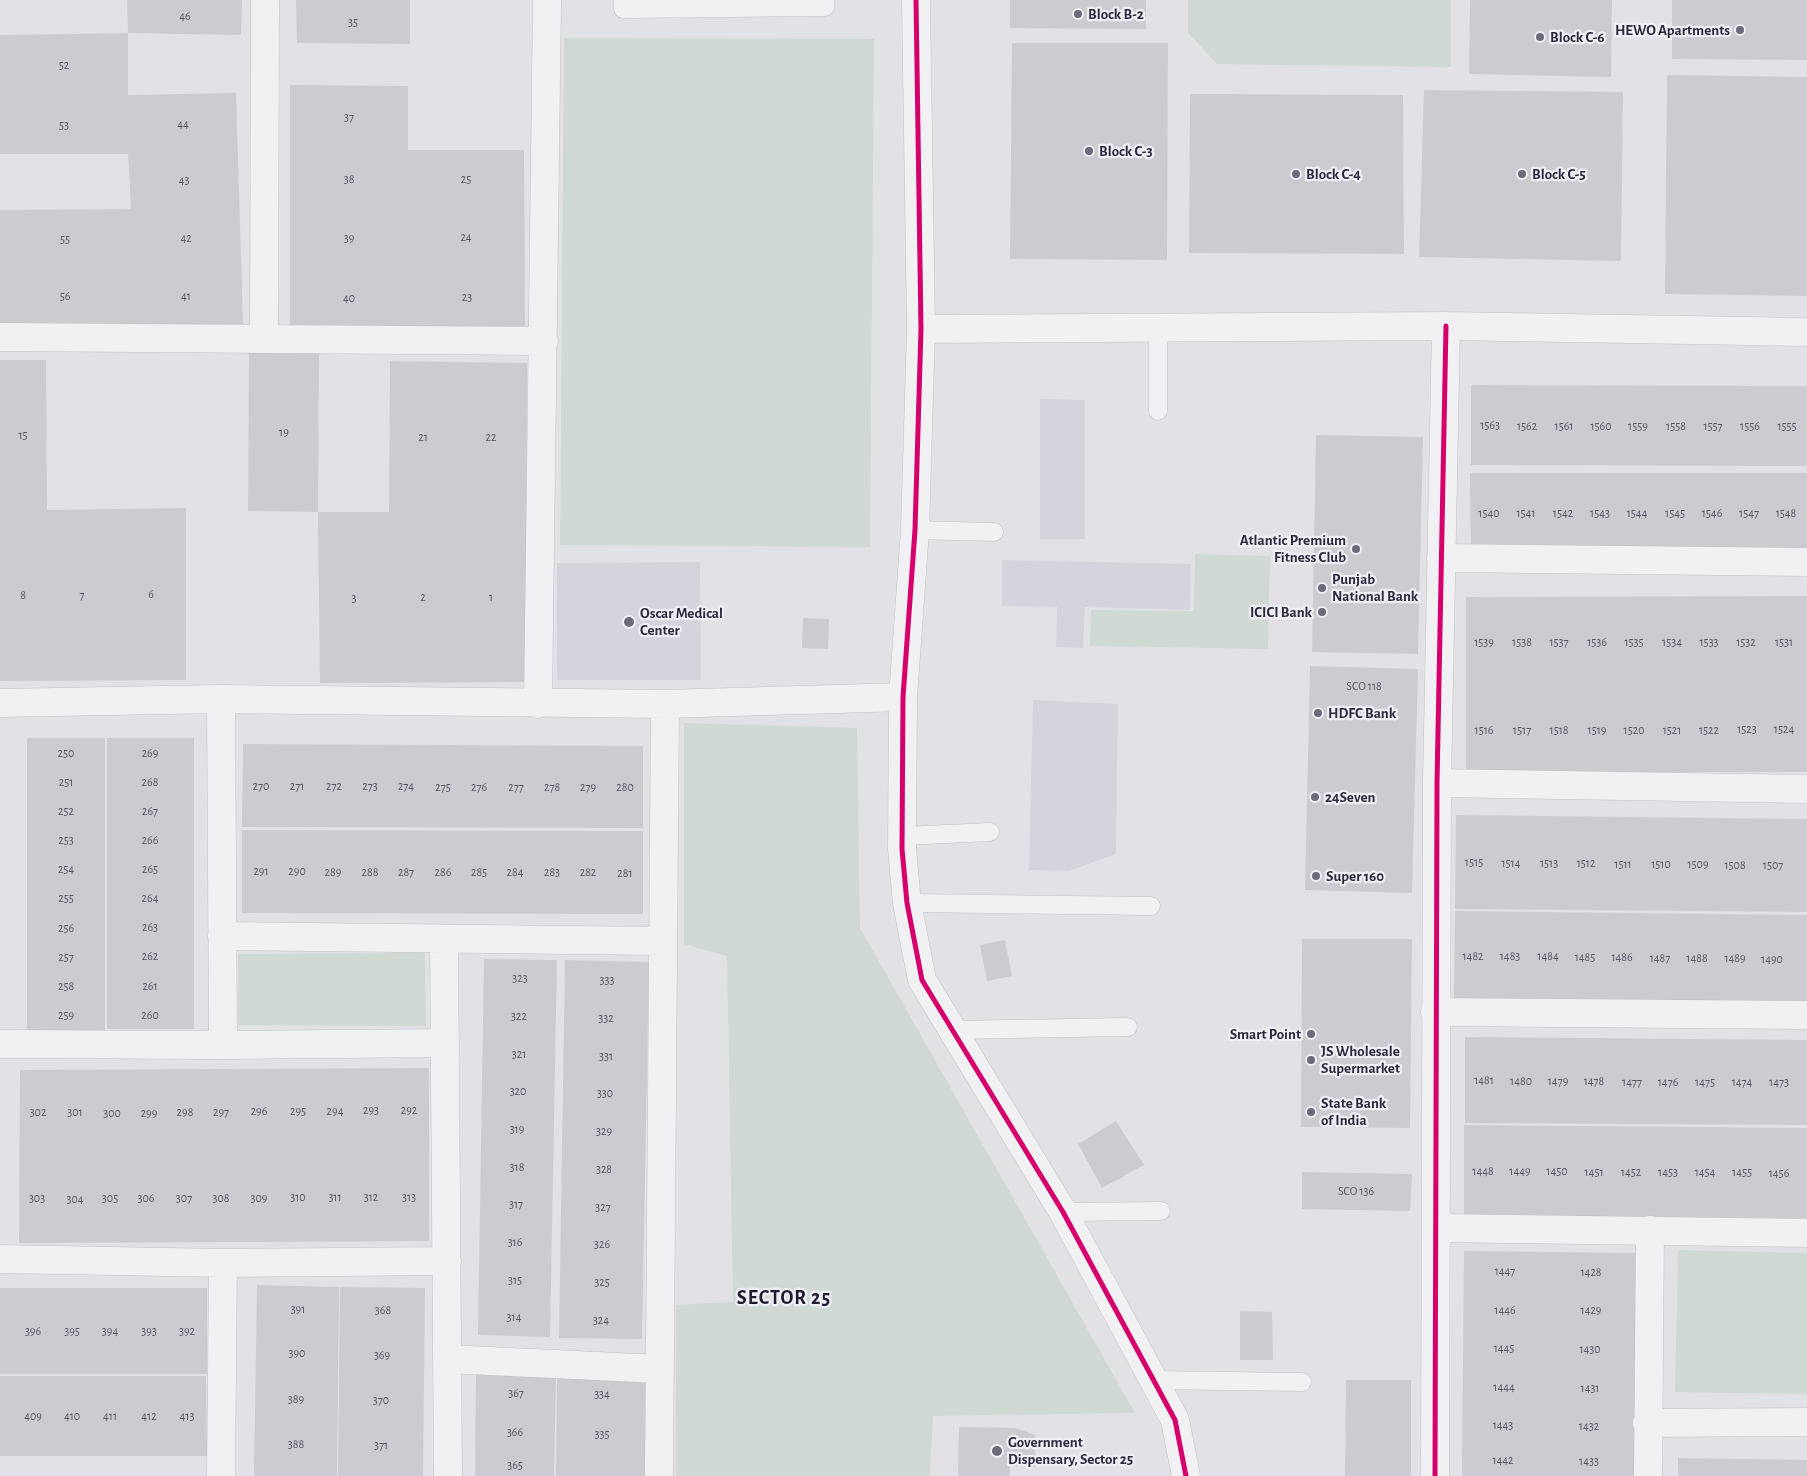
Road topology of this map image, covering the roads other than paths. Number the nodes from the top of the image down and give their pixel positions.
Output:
1 (265, 0) edge
2 (547, 0) edge
3 (623, 0) edge
4 (825, 0) edge
5 (916, 0) edge
6 (1446, 326) junction
7 (1158, 328) junction
8 (921, 329) junction
9 (1807, 332) edge
10 (0, 337) edge
11 (264, 339) junction
12 (544, 341) junction
13 (1158, 411) dead end
14 (915, 530) junction
15 (994, 532) dead end
16 (1441, 558) junction
17 (1807, 562) edge
18 (903, 697) junction
19 (221, 699) junction
20 (0, 703) edge
21 (538, 704) junction
22 (665, 704) junction
23 (1437, 783) junction
24 (1807, 789) edge
25 (990, 832) dead end
26 (904, 836) junction
27 (907, 903) junction
28 (1151, 906) dead end
29 (222, 936) junction
30 (444, 938) junction
31 (661, 941) junction
32 (1435, 1012) junction
33 (1807, 1015) edge
34 (1128, 1027) dead end
35 (953, 1030) junction
36 (445, 1043) junction
37 (0, 1044) edge
38 (224, 1045) junction
39 (1162, 1211) dead end
40 (1063, 1212) junction
41 (1436, 1228) junction
42 (1650, 1230) junction
43 (1807, 1233) edge
44 (0, 1259) edge
45 (447, 1261) junction
46 (223, 1264) junction
47 (447, 1359) junction
48 (660, 1369) junction
49 (1151, 1380) junction
50 (1302, 1382) dead end
51 (1647, 1422) junction
52 (1807, 1422) edge
53 (221, 1476) edge
54 (448, 1476) edge
55 (660, 1476) edge
56 (1186, 1476) edge
57 (1434, 1476) edge
58 (1648, 1476) edge

1 - 11 street
2 - 12 street
3 - 4 lane
5 - 8 street
6 - 7 street
6 - 9 street
6 - 16 street
7 - 8 street
7 - 13 lane
8 - 14 street
10 - 11 street
11 - 12 street
12 - 21 street
14 - 15 lane
14 - 18 street
16 - 17 street
16 - 23 street
18 - 22 street
18 - 26 street
19 - 20 street
19 - 21 street
19 - 29 street
21 - 22 street
22 - 31 street
23 - 24 street
23 - 32 street
25 - 26 lane
26 - 27 street
27 - 28 lane
27 - 35 street
29 - 30 street
29 - 38 street
30 - 31 street
30 - 36 street
31 - 48 street
32 - 33 street
32 - 41 street
34 - 35 lane
35 - 40 street
36 - 38 street
36 - 45 street
37 - 38 street
39 - 40 lane
40 - 49 street
41 - 42 street
41 - 57 street
42 - 43 street
42 - 51 street
44 - 46 street
45 - 46 street
45 - 47 street
46 - 53 street
47 - 48 street
47 - 54 street
48 - 55 street
49 - 50 lane
49 - 56 street
51 - 52 street
51 - 58 street

